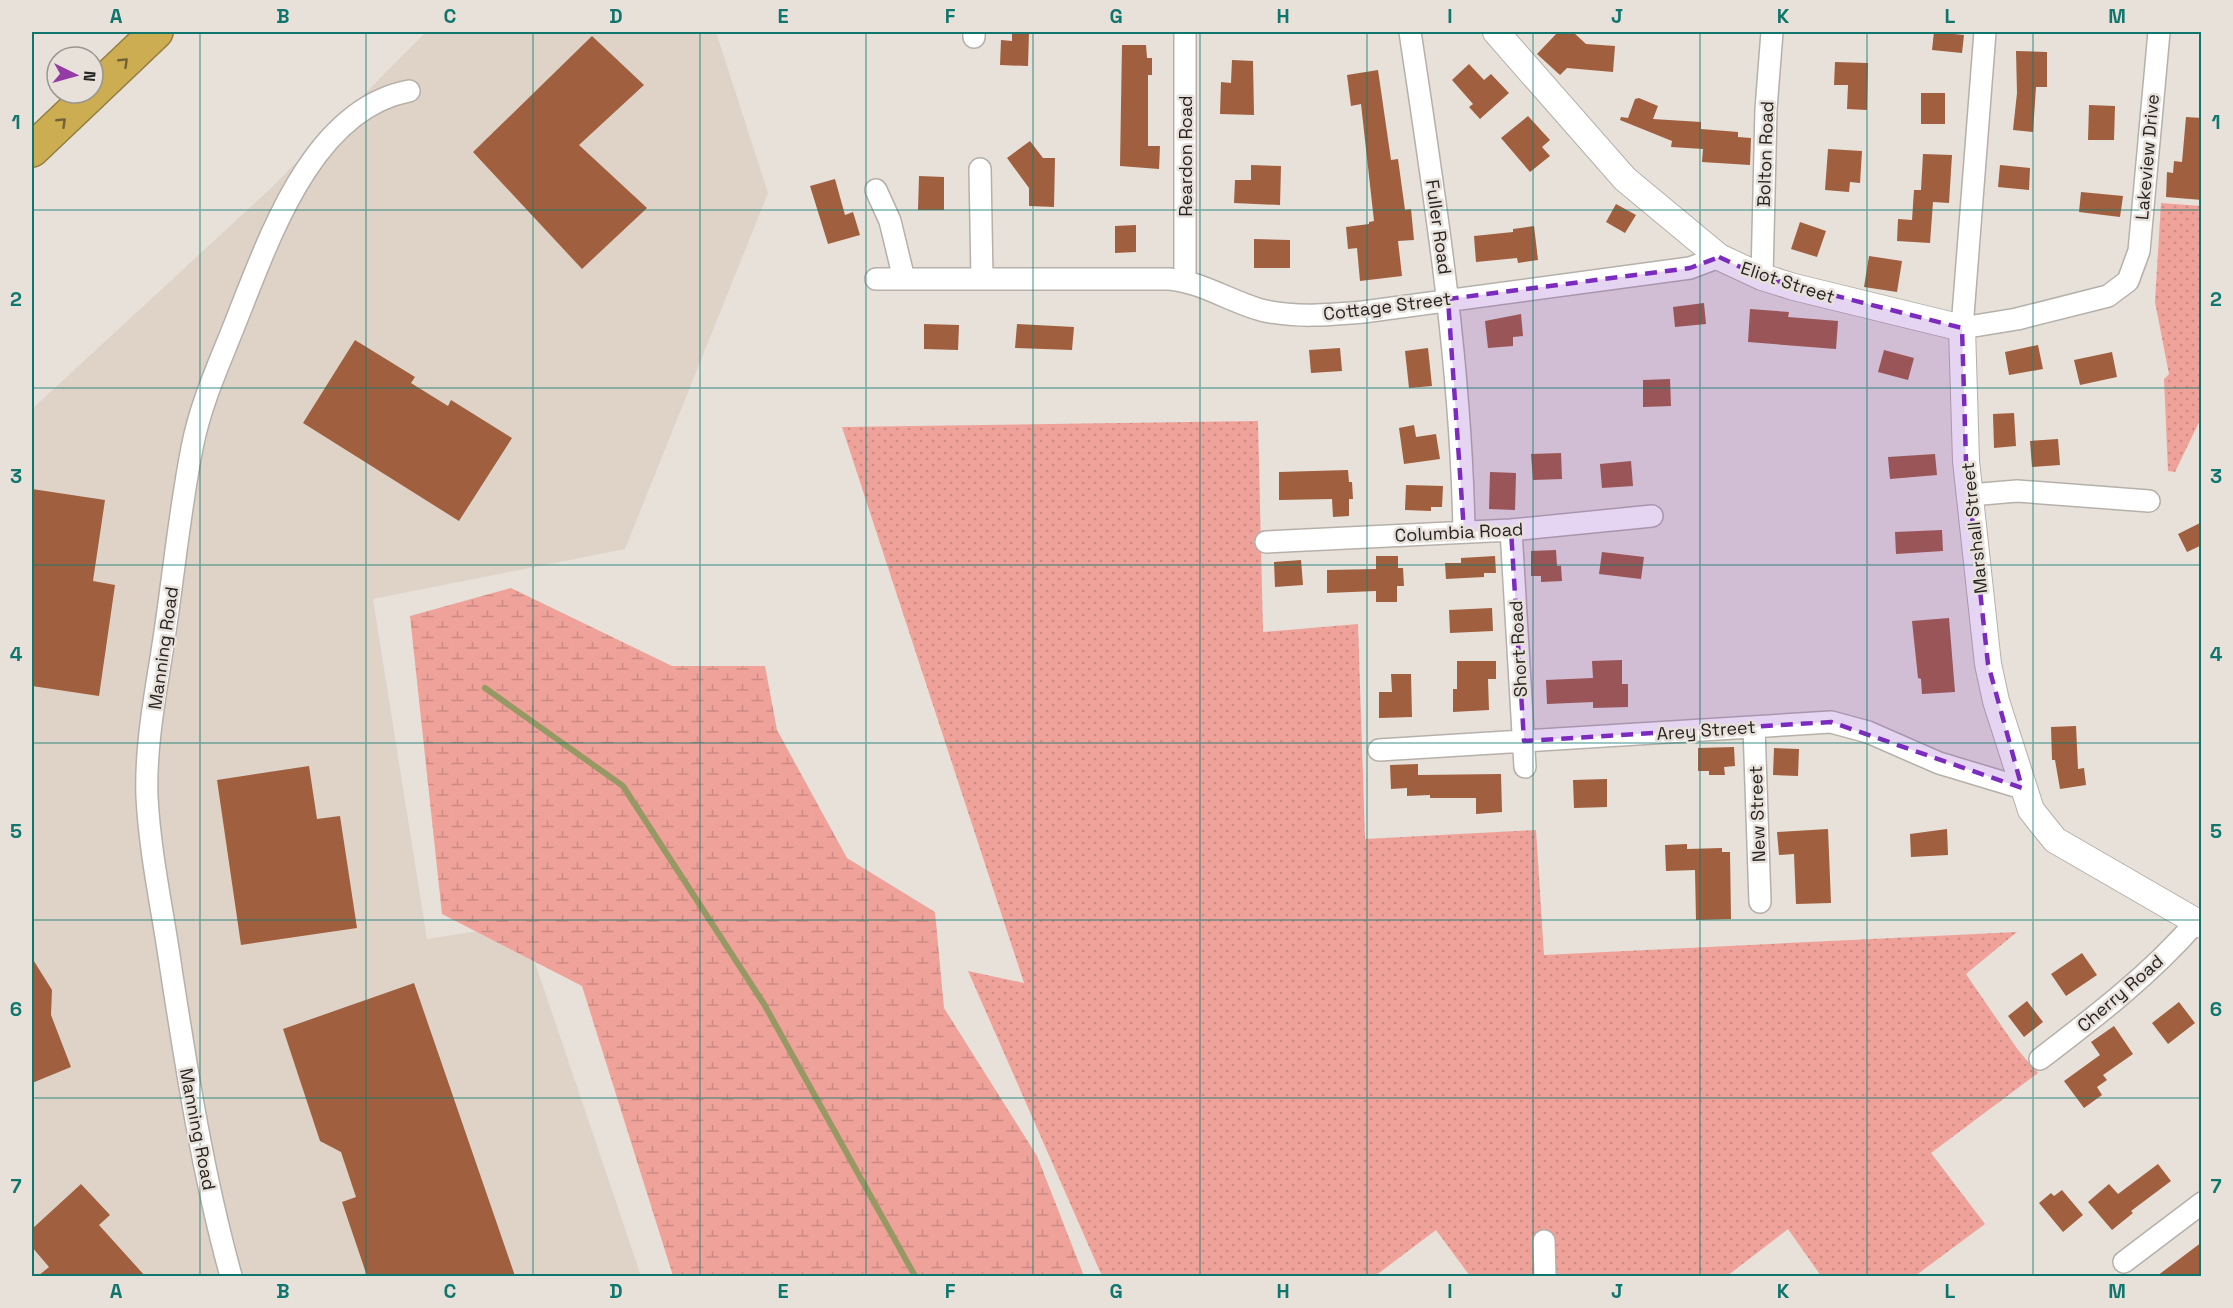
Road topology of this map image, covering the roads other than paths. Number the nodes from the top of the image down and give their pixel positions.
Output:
1 (156, 32) edge
2 (1185, 32) edge
3 (1410, 32) edge
4 (1496, 32) edge
5 (1772, 32) edge
6 (1985, 32) edge
7 (2159, 32) edge
8 (105, 80) edge
9 (409, 91) dead end
10 (79, 105) edge
11 (32, 150) edge
12 (980, 169) dead end
13 (876, 190) dead end
14 (1719, 257) junction
15 (1762, 277) junction
16 (982, 278) junction
17 (876, 279) dead end
18 (904, 279) junction
19 (1185, 280) junction
20 (2128, 281) joint
21 (1448, 299) junction
22 (1962, 328) junction
23 (1970, 495) junction
24 (2149, 501) dead end
25 (1652, 516) dead end
26 (1511, 530) junction
27 (1464, 532) junction
28 (1266, 542) dead end
29 (1754, 727) junction
30 (1524, 741) junction
31 (1379, 750) dead end
32 (1525, 767) dead end
33 (2022, 788) junction
34 (1760, 902) dead end
35 (2199, 923) edge
36 (2040, 1059) dead end
37 (2202, 1203) edge
38 (1544, 1241) dead end
39 (2124, 1262) dead end
40 (231, 1276) edge
41 (1545, 1276) edge

8 -> 1 highway
2 - 19 street, Reardon Road
3 - 21 street, Fuller Road
4 - 14 street, Eliot Street
5 - 15 street, Bolton Road
6 - 22 street, Marshall Street
7 - 20 street, Lakeview Drive
9 - 40 street, Manning Road
11 -> 10 highway
12 - 16 street
13 - 18 street
14 - 15 street, Eliot Street
14 - 21 street, Cottage Street
15 - 22 street, Eliot Street
16 - 18 street, Cottage Street
16 - 19 street, Cottage Street
17 - 18 street, Cottage Street
19 - 21 street, Cottage Street
20 - 22 street, Eliot Street
21 - 27 street, Fuller Road
22 - 23 street, Marshall Street
23 - 24 street
23 - 33 street, Marshall Street
25 - 26 street, Columbia Road
26 - 27 street, Columbia Road
26 - 30 street, Short Road
27 - 28 street, Columbia Road
29 - 30 street, Arey Street
29 - 33 street, Arey Street
29 - 34 street, New Street
30 - 31 street, Arey Street
30 - 32 street, Short Road
33 - 35 street, Marshall Street
35 - 36 street, Cherry Road
37 - 39 street
38 - 41 street

